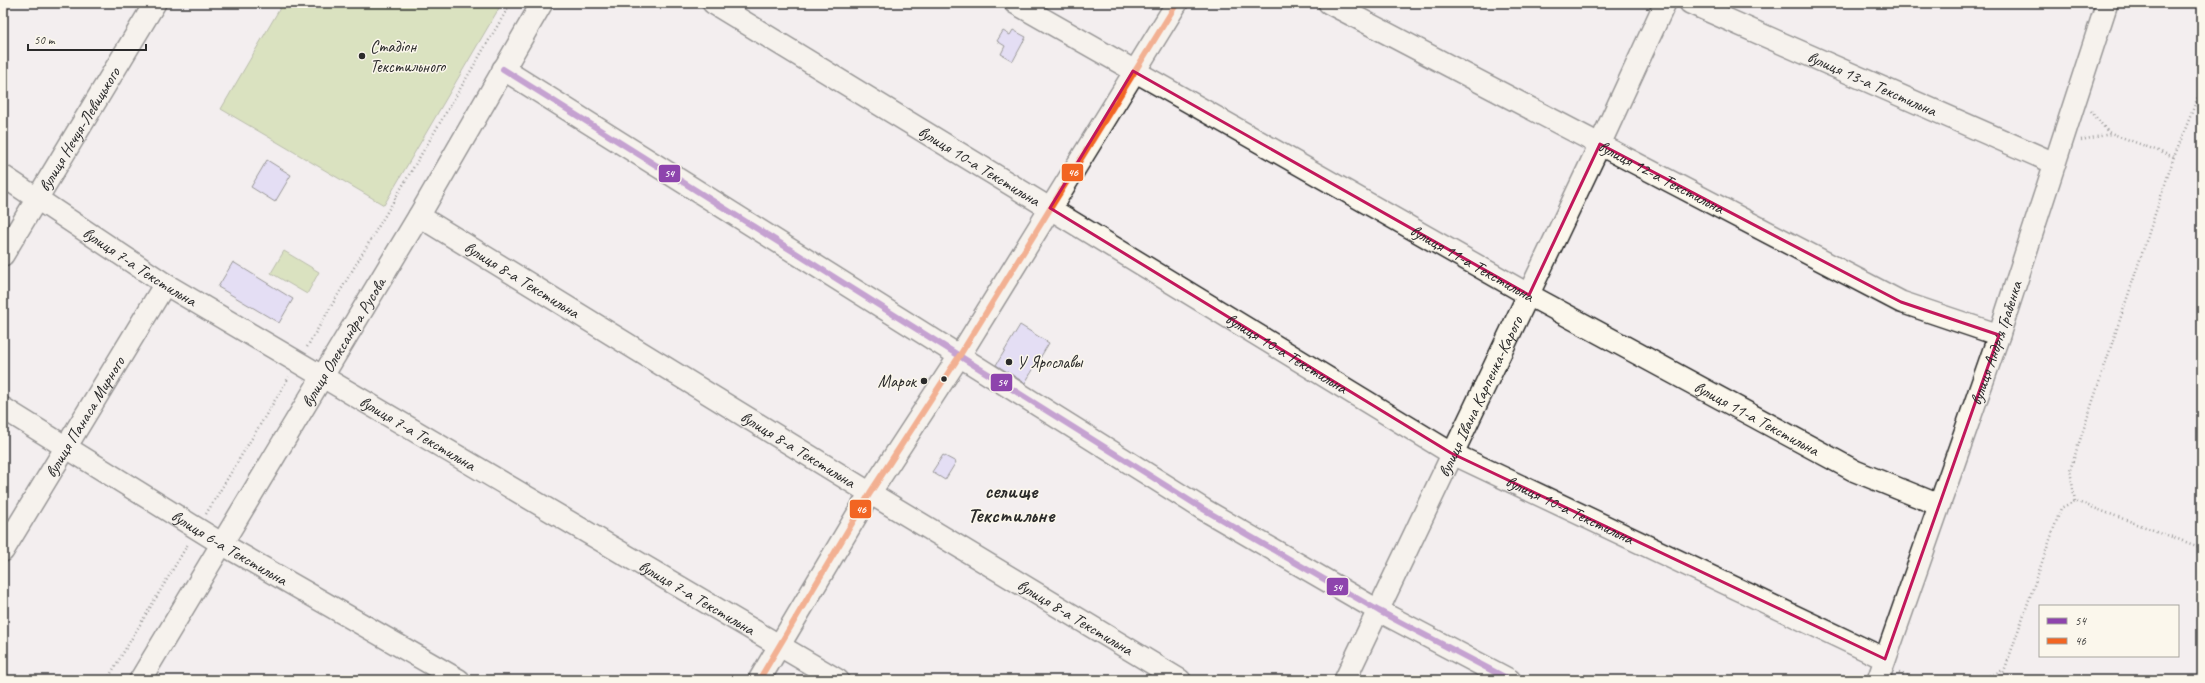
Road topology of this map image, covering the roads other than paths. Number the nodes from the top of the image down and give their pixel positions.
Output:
1 (155, 3) edge
2 (542, 3) edge
3 (713, 3) edge
4 (1015, 3) edge
5 (1176, 3) edge
6 (1329, 3) edge
7 (1665, 3) edge
8 (1690, 3) edge
9 (2107, 3) edge
10 (503, 69) junction
11 (1133, 71) junction
12 (1600, 144) junction
13 (2057, 153) junction
14 (3, 176) edge
15 (38, 199) junction
16 (1050, 208) junction
17 (419, 216) junction
18 (3, 255) edge
19 (165, 284) junction
20 (1529, 295) junction
21 (1999, 335) junction
22 (960, 355) junction
23 (322, 376) junction
24 (3, 408) edge
25 (66, 446) junction
26 (1452, 453) junction
27 (870, 493) junction
28 (1940, 505) junction
29 (222, 544) junction
30 (3, 550) edge
31 (1379, 611) junction
32 (779, 646) junction
33 (1882, 669) edge
34 (140, 680) edge
35 (460, 680) edge
36 (759, 680) edge
37 (838, 680) edge
38 (1180, 680) edge
39 (1345, 680) edge
40 (1510, 680) edge

1 - 15 street, вулиця Нечуя-Левицького
2 - 10 street, вулиця Олександра Русова
3 - 16 street, вулиця 10-а Текстильна
4 - 11 street, вулиця 11-а Текстильна
5 - 11 street
6 - 12 street, вулиця 12-а Текстильна
7 - 12 street, вулиця Івана Карпенка-Карого
8 - 13 street, вулиця 13-а Текстильна
9 - 13 street, вулиця Андрія Грабенка
10 - 17 street, вулиця Олександра Русова
10 - 22 street
11 - 16 street
11 - 20 street, вулиця 11-а Текстильна
12 - 20 street, вулиця Івана Карпенка-Карого
12 - 21 street, вулиця 12-а Текстильна
13 - 21 street, вулиця Андрія Грабенка
14 - 15 street, вулиця 7-а Текстильна
15 - 18 street, вулиця Нечуя-Левицького
15 - 19 street, вулиця 7-а Текстильна
16 - 22 street
16 - 26 street, вулиця 10-а Текстильна
17 - 23 street, вулиця Олександра Русова
17 - 27 street, вулиця 8-а Текстильна
19 - 23 street, вулиця 7-а Текстильна
19 - 25 street, вулиця Панаса Мирного
20 - 26 street, вулиця Івана Карпенка-Карого
20 - 28 street, вулиця 11-а Текстильна
21 - 28 street, вулиця Андрія Грабенка
22 - 27 street
22 - 31 street
23 - 29 street, вулиця Олександра Русова
23 - 32 street, вулиця 7-а Текстильна
24 - 25 street, вулиця 6-а Текстильна
25 - 29 street, вулиця 6-а Текстильна
25 - 30 street, вулиця Панаса Мирного
26 - 31 street, вулиця Івана Карпенка-Карого
26 - 33 street, вулиця 10-а Текстильна
27 - 32 street
27 - 38 street, вулиця 8-а Текстильна
28 - 33 street, вулиця Андрія Грабенка
29 - 34 street, вулиця Олександра Русова
29 - 35 street, вулиця 6-а Текстильна
31 - 39 street, вулиця Івана Карпенка-Карого
31 - 40 street
32 - 36 street
32 - 37 street, вулиця 7-а Текстильна

